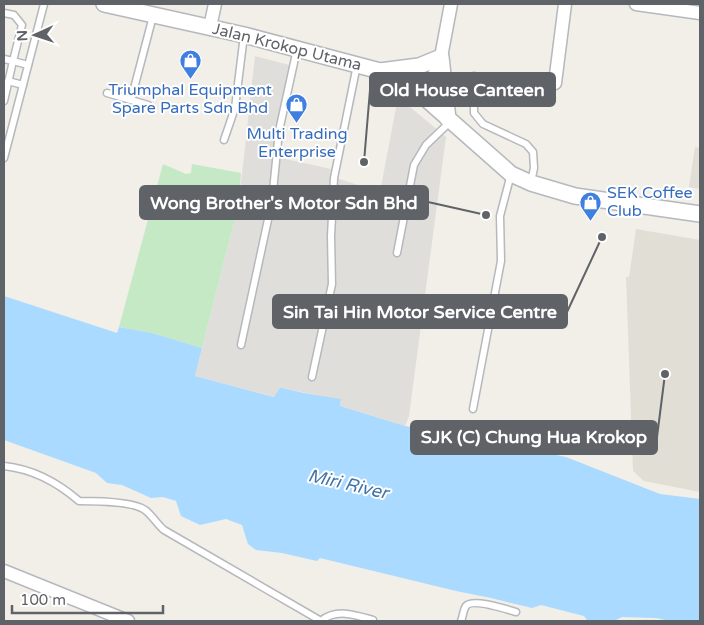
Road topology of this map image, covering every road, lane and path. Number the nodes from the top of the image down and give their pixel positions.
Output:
1 (44, 4) edge
2 (104, 4) edge
3 (215, 4) edge
4 (451, 4) edge
5 (565, 4) edge
6 (636, 4) edge
7 (661, 6) edge
8 (4, 13) edge
9 (700, 13) edge
10 (154, 16) junction
11 (210, 27) junction
12 (244, 35) junction
13 (297, 49) junction
14 (441, 57) junction
15 (4, 59) edge
16 (13, 61) junction
17 (357, 64) junction
18 (28, 66) junction
19 (380, 71) junction
20 (474, 76) dead end
21 (8, 81) junction
22 (555, 83) dead end
23 (23, 85) junction
24 (106, 93) dead end
25 (425, 98) junction
26 (131, 100) junction
27 (4, 101) edge
28 (148, 105) dead end
29 (449, 120) junction
30 (224, 140) dead end
31 (4, 158) edge
32 (511, 174) junction
33 (531, 183) junction
34 (700, 214) edge
35 (397, 253) dead end
36 (241, 345) dead end
37 (312, 378) dead end
38 (473, 409) dead end
39 (4, 466) edge
40 (4, 571) edge
41 (516, 612) dead end
42 (128, 621) edge
43 (321, 621) edge
44 (375, 621) edge
45 (461, 621) edge

1 - 18 lane
2 - 10 street, Jalan Krokop Utama
3 - 11 street
4 - 14 street
5 - 22 street
6 - 7 street
7 - 9 street
8 - 16 lane
10 - 11 street, Jalan Krokop Utama
10 - 26 lane
11 - 12 street, Jalan Krokop Utama
12 - 13 street, Jalan Krokop Utama
12 - 30 lane
13 - 17 street, Jalan Krokop Utama
13 - 36 lane
14 - 19 street
14 - 25 street
14 - 29 street
15 - 16 lane
16 - 18 lane
16 - 21 lane
17 - 19 street, Jalan Krokop Utama
17 - 37 lane
18 - 23 lane
19 - 25 street, Jalan Krokop Utama
20 - 33 lane
21 - 23 lane
21 - 27 lane
23 - 31 lane
24 - 26 lane
25 - 29 street, Jalan Krokop Utama
26 - 28 lane
29 - 32 street, Jalan Krokop Utama
29 - 35 lane
32 - 33 street, Jalan Krokop Utama
32 - 38 lane
33 - 34 street, Jalan Krokop Utama
39 - 43 lane
40 - 42 street
41 - 45 lane
43 - 44 lane

